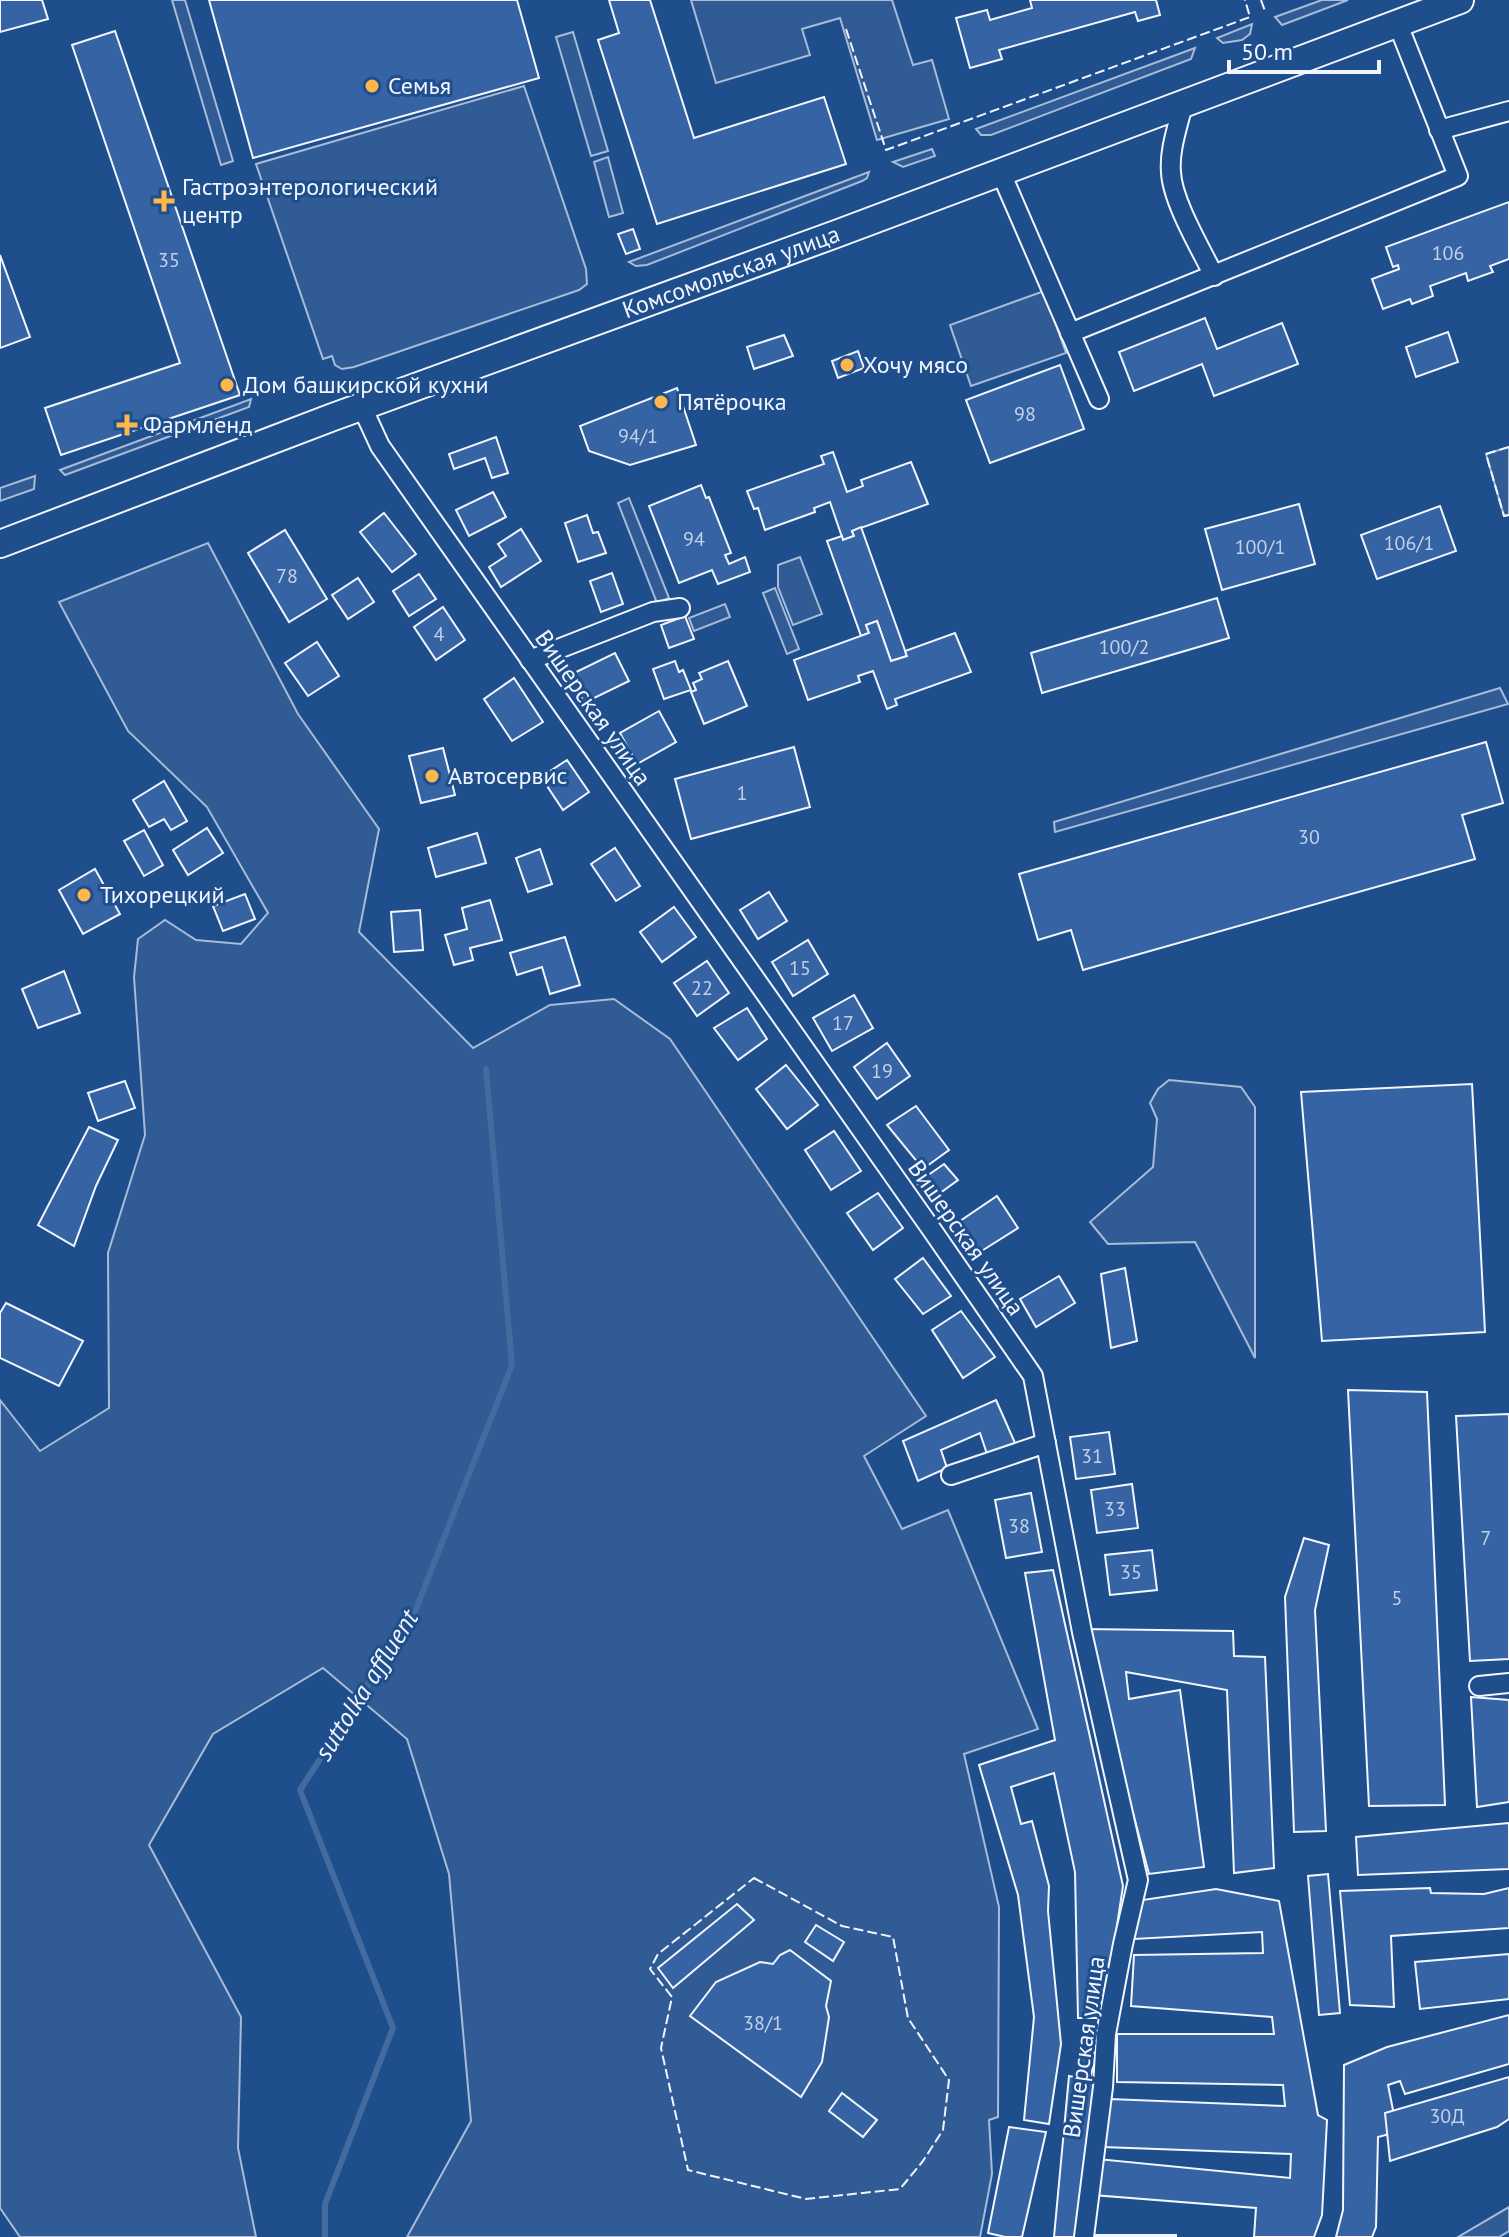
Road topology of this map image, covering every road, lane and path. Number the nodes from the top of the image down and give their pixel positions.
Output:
1 (1460, 0) edge
2 (1397, 22) junction
3 (1183, 104) junction
4 (1509, 111) edge
5 (1439, 130) junction
6 (1001, 173) junction
7 (1214, 276) junction
8 (1070, 333) junction
9 (1099, 399) dead end
10 (362, 407) junction
11 (0, 544) edge
12 (680, 608) dead end
13 (530, 660) junction
14 (1046, 1443) junction
15 (951, 1475) dead end
16 (1509, 1683) edge
17 (1479, 1686) dead end
18 (1084, 2237) edge

1 - 2 main road, Комсомольская улица
2 - 3 main road, Комсомольская улица
2 - 5 street
3 - 6 main road, Комсомольская улица
3 - 7 street
4 - 5 street
5 - 7 street
6 - 8 street
6 - 10 main road, Комсомольская улица
7 - 8 street
8 - 9 street
10 - 11 main road, Комсомольская улица
10 - 13 street, Вишерская улица
12 - 13 street
13 - 14 street, Вишерская улица
14 - 15 street
14 - 18 street, Вишерская улица
16 - 17 street

